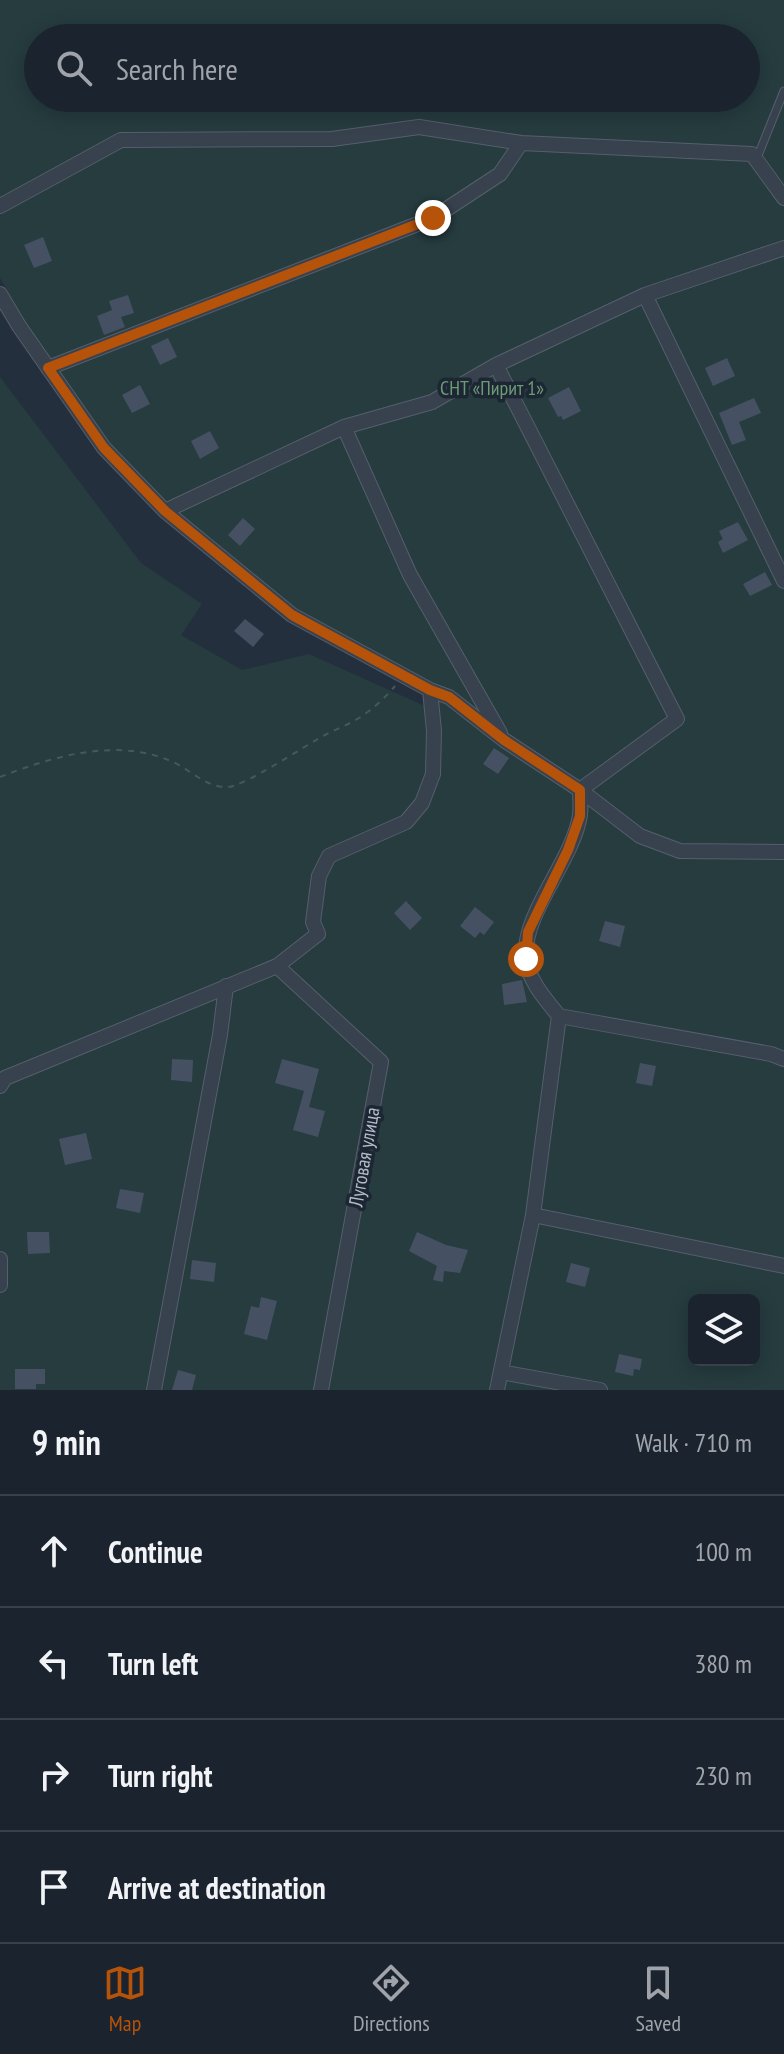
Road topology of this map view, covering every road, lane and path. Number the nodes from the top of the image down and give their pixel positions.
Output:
1 (784, 91) edge
2 (521, 143) junction
3 (757, 158) junction
4 (784, 198) edge
5 (0, 206) edge
6 (784, 248) edge
7 (0, 294) edge
8 (645, 295) junction
9 (496, 365) junction
10 (48, 368) junction
11 (344, 427) junction
12 (165, 511) junction
13 (784, 581) edge
14 (402, 674) junction
15 (430, 690) junction
16 (504, 740) junction
17 (0, 777) edge
18 (580, 790) junction
19 (784, 852) edge
20 (277, 966) junction
21 (226, 986) junction
22 (559, 1016) junction
23 (784, 1059) edge
24 (0, 1086) edge
25 (533, 1215) junction
26 (0, 1259) edge
27 (784, 1266) edge
28 (1, 1279) edge
29 (501, 1372) junction
30 (154, 1390) edge
31 (321, 1390) edge
32 (497, 1390) edge
33 (600, 1390) edge

1 - 3 lane
2 - 3 street
2 - 5 street
2 - 10 street
3 - 4 street
6 - 8 street
7 - 10 street
8 - 9 street
8 - 13 street
9 - 11 street
9 - 18 street
10 - 12 street
11 - 12 street
11 - 16 street
12 - 14 street
14 - 15 street
14 - 17 path
15 - 16 street
15 - 20 street
16 - 18 street
18 - 19 street
18 - 22 street
20 - 21 street
20 - 31 street, Луговая улица
21 - 24 street
21 - 30 street
22 - 23 street
22 - 25 street
25 - 27 street
25 - 29 street
26 - 28 street
29 - 32 street
29 - 33 street

